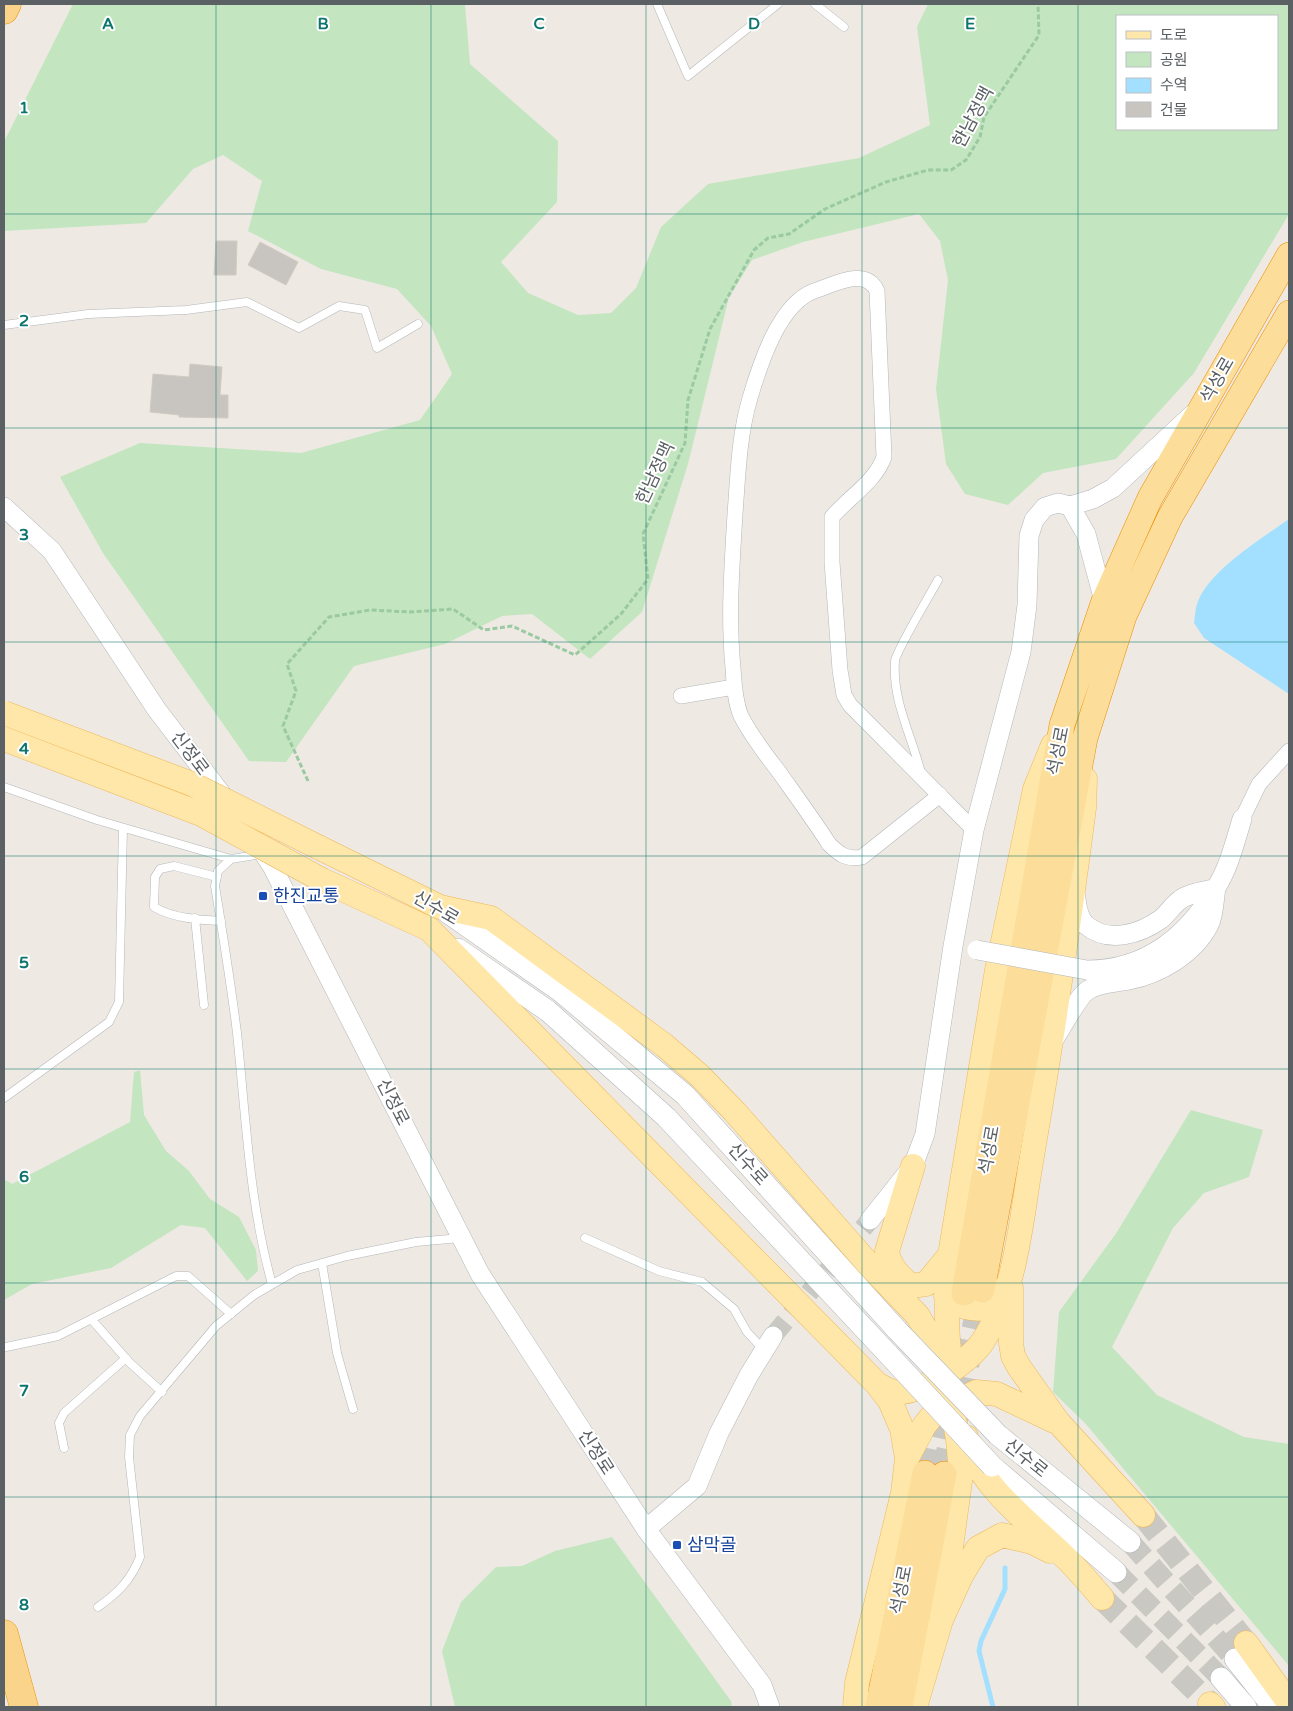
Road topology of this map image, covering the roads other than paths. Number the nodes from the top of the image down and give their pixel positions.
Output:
1 (7, 4) edge
2 (657, 4) edge
3 (778, 4) edge
4 (815, 4) edge
5 (4, 10) edge
6 (844, 27) dead end
7 (1289, 255) edge
8 (1289, 313) edge
9 (418, 324) dead end
10 (4, 325) edge
11 (1203, 404) junction
12 (1070, 506) junction
13 (4, 507) edge
14 (938, 580) dead end
15 (1104, 601) junction
16 (734, 687) junction
17 (681, 696) dead end
18 (4, 713) edge
19 (1062, 725) junction
20 (1086, 738) junction
21 (4, 739) edge
22 (1289, 751) edge
23 (922, 778) junction
24 (4, 787) edge
25 (940, 795) junction
26 (1242, 820) joint
27 (123, 828) junction
28 (974, 830) junction
29 (264, 854) junction
30 (231, 859) junction
31 (216, 877) junction
32 (1074, 884) junction
33 (1216, 888) junction
34 (440, 907) junction
35 (194, 918) junction
36 (221, 921) junction
37 (429, 929) junction
38 (952, 946) junction
39 (204, 1005) dead end
40 (1051, 1044) junction
41 (4, 1098) edge
42 (913, 1166) junction
43 (870, 1220) tunnel mouth
44 (462, 1238) junction
45 (585, 1238) dead end
46 (950, 1255) junction
47 (322, 1263) junction
48 (871, 1267) junction
49 (1011, 1278) junction
50 (272, 1284) junction
51 (911, 1286) junction
52 (964, 1295) junction
53 (231, 1314) junction
54 (92, 1320) junction
55 (769, 1344) joint
56 (6, 1348) dead end
57 (126, 1358) junction
58 (949, 1371) junction
59 (877, 1384) junction
60 (162, 1392) junction
61 (955, 1403) junction
62 (353, 1409) dead end
63 (1058, 1422) junction
64 (64, 1448) dead end
65 (934, 1470) junction
66 (903, 1493) junction
67 (1143, 1515) tunnel mouth
68 (646, 1529) junction
69 (1130, 1542) tunnel mouth
70 (1066, 1558) junction
71 (1116, 1572) tunnel mouth
72 (1102, 1598) tunnel mouth
73 (98, 1607) dead end
74 (941, 1620) junction
75 (4, 1634) edge
76 (1240, 1651) joint
77 (1221, 1678) tunnel mouth
78 (1289, 1703) edge
79 (24, 1707) edge
80 (770, 1707) edge
81 (855, 1707) edge
82 (878, 1707) edge
83 (900, 1707) edge
84 (915, 1707) edge
85 (1246, 1707) edge
86 (1273, 1707) edge

1 - 5 highway
2 - 3 lane
4 - 6 lane
7 - 11 highway, 석성로
8 - 20 highway, 석성로
9 - 10 lane
11 - 12 street
11 - 15 highway, 석성로
12 - 15 street
12 - 28 street
13 - 29 street, 신정로
14 - 23 lane
15 - 19 highway, 석성로
16 - 17 street
16 - 23 street
16 - 25 street
18 - 34 main road, 신수로, bridge
19 - 46 main road
19 - 52 highway, 석성로
20 - 32 main road
20 - 52 highway, 석성로
21 - 37 main road, 신수로, bridge
22 - 26 street
23 - 25 street
24 - 27 lane
25 - 28 street
26 - 33 street
27 - 30 lane
27 - 41 lane
28 - 38 street
29 - 30 lane
29 - 44 street, 신정로
30 - 31 lane
31 - 35 lane
31 - 36 lane
32 - 33 street
32 - 40 main road
33 - 38 street, bridge
33 - 40 street
34 - 48 main road
34 - 69 main road, 신수로, bridge
35 - 36 lane
35 - 39 lane
36 - 50 lane
37 - 59 main road
37 - 71 main road, 신수로, bridge
38 - 42 street
40 - 49 main road
42 - 43 street
42 - 51 main road
44 - 47 lane
44 - 68 street, 신정로
45 - 55 lane
46 - 51 main road
46 - 52 main road
47 - 50 lane
47 - 62 lane
48 - 51 main road
48 - 58 main road
49 - 52 main road
49 - 58 main road
49 - 63 main road
50 - 53 lane
52 - 58 main road
53 - 54 lane
53 - 60 lane
54 - 56 lane
54 - 57 lane
55 - 68 street
57 - 60 lane
57 - 64 lane
58 - 59 main road
58 - 61 main road
59 - 65 main road
60 - 73 lane
61 - 63 main road
61 - 65 main road
61 - 65 main road
61 - 70 main road
63 - 67 main road
65 - 66 main road
65 - 66 main road
65 - 74 main road
65 - 82 highway, 석성로
65 - 83 highway, 석성로
66 - 81 main road
68 - 80 street, 신정로
70 - 72 main road
70 - 74 main road
74 - 84 main road
75 - 79 highway
76 - 78 main road
76 - 86 main road
77 - 85 main road

